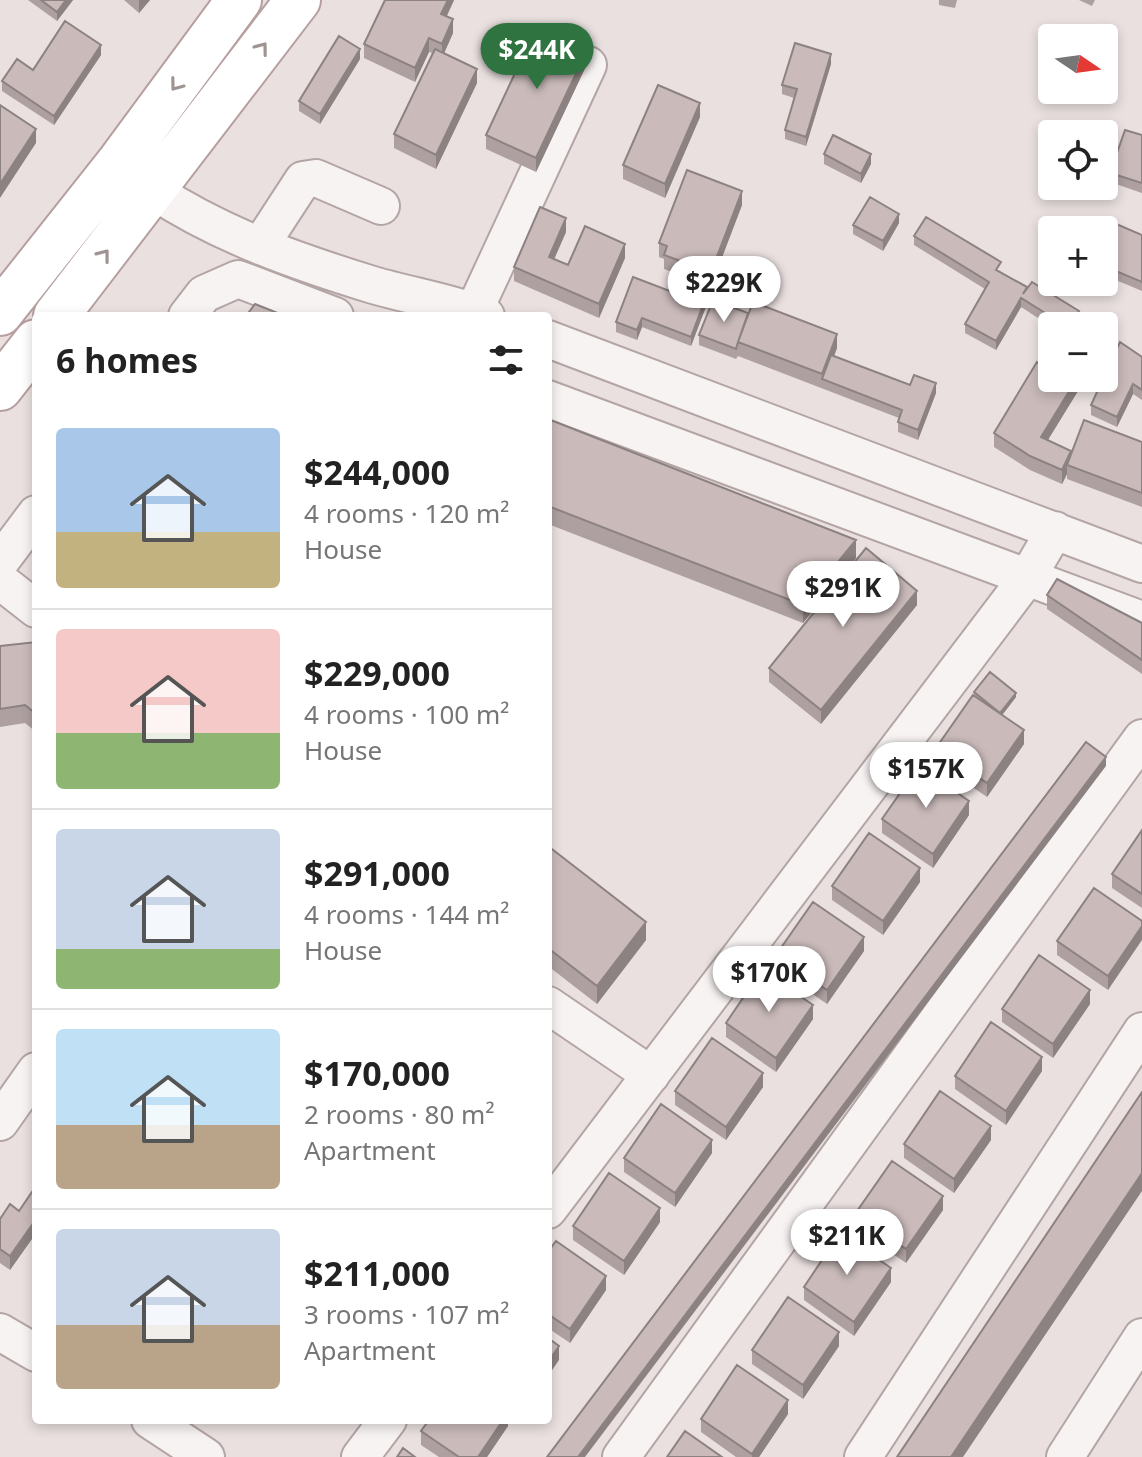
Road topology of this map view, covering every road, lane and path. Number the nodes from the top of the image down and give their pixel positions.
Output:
1 (239, 0) edge
2 (298, 0) edge
3 (588, 65) edge
4 (154, 191) junction
5 (381, 206) dead end
6 (260, 246) junction
7 (59, 312) edge
8 (190, 312) edge
9 (325, 312) edge
10 (473, 312) edge
11 (481, 312) edge
12 (0, 313) edge
13 (552, 341) edge
14 (32, 347) edge
15 (0, 388) edge
16 (552, 400) edge
17 (32, 519) edge
18 (1055, 530) junction
19 (0, 562) edge
20 (1142, 564) edge
21 (1027, 578) junction
22 (0, 581) edge
23 (32, 606) edge
24 (1142, 620) edge
25 (1142, 738) edge
26 (552, 1008) edge
27 (1142, 1031) edge
28 (651, 1075) junction
29 (32, 1077) edge
30 (0, 1122) edge
31 (552, 1205) edge
32 (0, 1332) edge
33 (1142, 1337) edge
34 (32, 1351) edge
35 (156, 1424) edge
36 (385, 1424) edge
37 (206, 1457) edge
38 (360, 1457) edge
39 (621, 1457) edge
40 (863, 1457) edge
41 (1065, 1457) edge

1 -> 12 main road
4 -> 2 main road
3 - 11 street
4 - 6 street
7 -> 4 main road
5 - 6 street
6 - 10 street
8 - 9 street
13 - 18 street
14 - 15 main road
16 - 21 street
17 - 19 street
18 - 20 street
18 - 21 street
21 - 24 street
21 - 28 street
22 - 23 street
25 - 39 street
26 - 28 street
27 - 40 street
28 - 31 street
29 - 30 street
32 - 34 street
33 - 41 street
35 - 37 street
36 - 38 street

